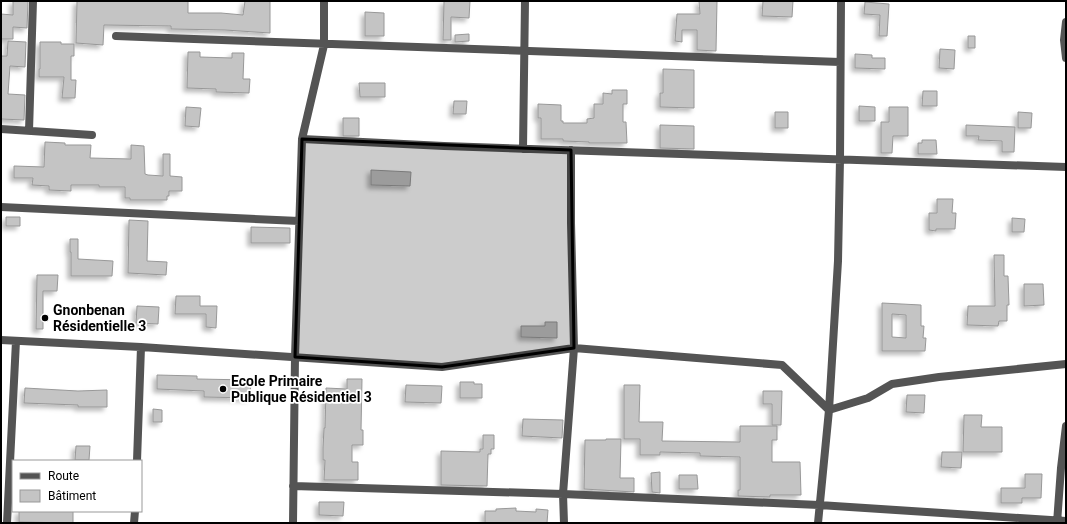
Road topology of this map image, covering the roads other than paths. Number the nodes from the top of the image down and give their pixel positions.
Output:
1 (33, 1) edge
2 (324, 1) edge
3 (525, 1) edge
4 (841, 1) edge
5 (1066, 22) edge
6 (116, 36) dead end
7 (324, 45) junction
8 (524, 50) junction
9 (1066, 58) edge
10 (840, 62) junction
11 (1, 129) edge
12 (30, 131) junction
13 (92, 135) dead end
14 (302, 139) junction
15 (523, 149) junction
16 (571, 150) junction
17 (840, 159) junction
18 (1066, 167) edge
19 (1, 208) edge
20 (299, 221) junction
21 (1, 340) edge
22 (16, 341) junction
23 (141, 347) junction
24 (574, 348) junction
25 (295, 357) junction
26 (1066, 364) edge
27 (829, 410) junction
28 (1066, 426) edge
29 (137, 460) edge
30 (1064, 468) edge
31 (293, 486) junction
32 (563, 494) junction
33 (819, 505) junction
34 (135, 512) edge
35 (1060, 521) edge
36 (7, 523) edge
37 (134, 523) edge
38 (293, 523) edge
39 (564, 523) edge
40 (818, 523) edge

1 - 12 street
2 - 7 street
3 - 8 street
4 - 10 street
5 - 9 street
6 - 7 street
7 - 8 street
7 - 14 street
8 - 10 street
8 - 15 street
10 - 17 street
11 - 12 street
12 - 13 street
14 - 15 street
14 - 20 street
15 - 16 street
16 - 17 street
16 - 24 street
17 - 18 street
17 - 27 street
19 - 20 street
20 - 25 street
21 - 22 street
22 - 23 street
22 - 36 street
23 - 25 street
23 - 29 street
24 - 25 street
24 - 27 street
24 - 32 street
25 - 31 street
26 - 27 street
27 - 33 street
28 - 30 street
30 - 35 street
31 - 32 street
31 - 38 street
32 - 33 street
32 - 39 street
33 - 35 street
33 - 40 street
34 - 37 street

